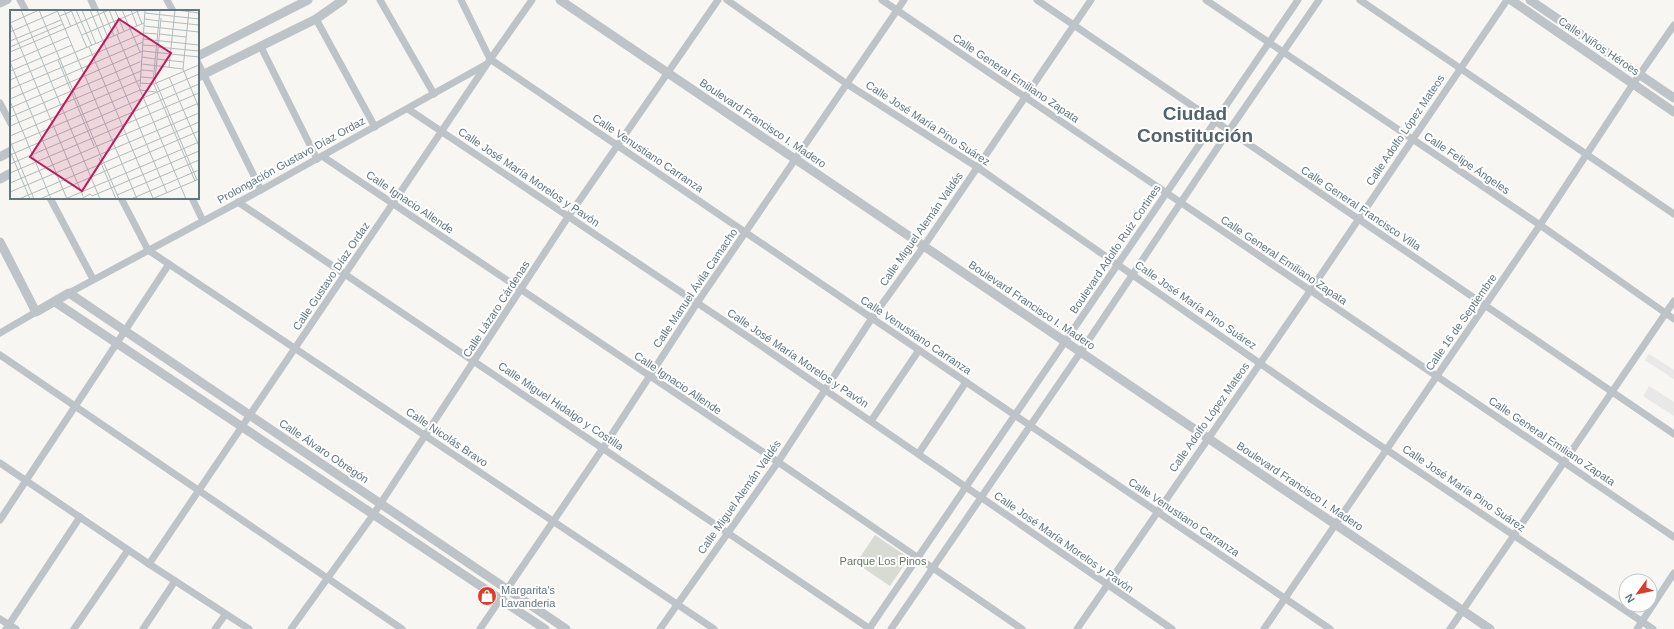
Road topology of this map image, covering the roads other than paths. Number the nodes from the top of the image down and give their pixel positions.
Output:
1 (8, 0) edge
2 (20, 0) edge
3 (91, 0) edge
4 (167, 0) edge
5 (308, 0) edge
6 (344, 0) edge
7 (380, 0) edge
8 (460, 0) edge
9 (532, 0) edge
10 (560, 0) edge
11 (718, 0) edge
12 (727, 0) edge
13 (882, 0) edge
14 (904, 0) edge
15 (1037, 0) edge
16 (1091, 0) edge
17 (1206, 0) edge
18 (1298, 0) edge
19 (1319, 0) edge
20 (1360, 0) edge
21 (1507, 0) edge
22 (1511, 0) edge
23 (1530, 0) edge
24 (0, 4) edge
25 (25, 10) edge
26 (96, 10) edge
27 (172, 10) edge
28 (897, 10) junction
29 (316, 19) junction
30 (1674, 25) edge
31 (1074, 26) junction
32 (1268, 43) junction
33 (260, 47) junction
34 (1283, 52) junction
35 (199, 55) edge
36 (488, 61) junction
37 (1460, 67) junction
38 (668, 73) junction
39 (201, 75) edge
40 (1639, 75) junction
41 (847, 84) junction
42 (1633, 84) junction
43 (434, 94) junction
44 (1025, 97) junction
45 (1674, 98) edge
46 (0, 103) edge
47 (408, 109) junction
48 (1674, 112) edge
49 (10, 122) edge
50 (1214, 122) junction
51 (375, 127) junction
52 (442, 131) junction
53 (1228, 132) junction
54 (1412, 139) junction
55 (617, 145) junction
56 (10, 152) edge
57 (1586, 156) junction
58 (0, 157) edge
59 (319, 158) junction
60 (796, 159) junction
61 (977, 167) junction
62 (10, 174) edge
63 (0, 179) edge
64 (261, 190) junction
65 (1166, 193) junction
66 (51, 199) edge
67 (122, 199) edge
68 (192, 199) edge
69 (238, 202) junction
70 (1182, 203) junction
71 (392, 204) junction
72 (1674, 214) edge
73 (568, 217) junction
74 (1358, 219) junction
75 (203, 221) junction
76 (1540, 225) junction
77 (745, 232) junction
78 (0, 242) edge
79 (924, 246) junction
80 (148, 250) junction
81 (169, 264) junction
82 (1118, 265) junction
83 (345, 274) junction
84 (1133, 275) junction
85 (93, 279) junction
86 (521, 291) junction
87 (1310, 291) junction
88 (69, 293) junction
89 (1674, 301) edge
90 (55, 302) junction
91 (697, 303) junction
92 (1485, 306) junction
93 (36, 312) junction
94 (1665, 314) junction
95 (872, 318) junction
96 (1674, 319) edge
97 (124, 331) junction
98 (0, 333) edge
99 (1065, 342) junction
100 (116, 343) junction
101 (295, 348) junction
102 (919, 350) junction
103 (1080, 353) junction
104 (0, 354) edge
105 (475, 361) junction
106 (1260, 362) junction
107 (649, 377) junction
108 (1437, 377) junction
109 (966, 382) junction
110 (826, 390) junction
111 (1611, 392) junction
112 (75, 405) junction
113 (249, 415) junction
114 (1015, 415) junction
115 (872, 421) junction
116 (1030, 426) junction
117 (242, 427) junction
118 (1674, 434) edge
119 (426, 436) junction
120 (1208, 438) junction
121 (603, 448) junction
122 (1387, 449) junction
123 (919, 453) junction
124 (778, 462) junction
125 (0, 463) edge
126 (1565, 463) junction
127 (27, 481) junction
128 (966, 487) junction
129 (199, 490) junction
130 (982, 498) junction
131 (381, 504) junction
132 (1157, 512) junction
133 (373, 515) junction
134 (80, 517) junction
135 (0, 520) edge
136 (553, 521) junction
137 (1335, 525) junction
138 (727, 533) junction
139 (1516, 536) junction
140 (1674, 537) edge
141 (128, 550) junction
142 (918, 557) junction
143 (149, 564) junction
144 (933, 567) junction
145 (1674, 573) edge
146 (328, 577) junction
147 (175, 581) junction
148 (1107, 586) junction
149 (507, 589) junction
150 (1284, 598) junction
151 (500, 599) junction
152 (676, 604) junction
153 (1463, 611) junction
154 (225, 615) junction
155 (0, 619) edge
156 (1642, 622) junction
157 (8, 627) edge
158 (16, 629) edge
159 (74, 629) edge
160 (143, 629) edge
161 (215, 629) edge
162 (249, 629) edge
163 (291, 629) edge
164 (402, 629) edge
165 (480, 629) edge
166 (545, 629) edge
167 (566, 629) edge
168 (660, 629) edge
169 (714, 629) edge
170 (869, 629) edge
171 (891, 629) edge
172 (1022, 629) edge
173 (1077, 629) edge
174 (1172, 629) edge
175 (1264, 629) edge
176 (1330, 629) edge
177 (1450, 629) edge
178 (1490, 629) edge
179 (1637, 629) edge
180 (1653, 629) edge

1 - 24 street
2 - 25 street
3 - 26 street
4 - 27 street
5 - 35 street
6 - 29 street
7 - 43 street
8 - 36 street
9 - 36 street, Calle Gustavo Díaz Ordaz
10 - 38 street, Boulevard Francisco I. Madero
11 - 38 street, Calle Lázaro Cárdenas
12 - 41 street, Calle José María Pino Suárez
13 - 28 street, Calle General Emiliano Zapata
14 - 28 street, Calle Manuel Ávila Camacho
15 - 31 street, Calle General Francisco Villa
16 - 31 street, Calle Miguel Alemán Valdés
17 - 32 street, Calle Felipe Ángeles
18 - 32 street, Boulevard Adolfo Ruíz Cortines
19 - 34 street
20 - 37 street
21 - 37 street, Calle Adolfo López Mateos
22 - 42 street, Calle Niños Héroes
23 - 40 street, Calle Niños Héroes
28 - 41 street, Calle Manuel Ávila Camacho
28 - 44 street, Calle General Emiliano Zapata
29 - 33 street
29 - 51 street
30 - 40 street, Calle 16 de Septiembre
31 - 44 street, Calle Miguel Alemán Valdés
31 - 50 street, Calle General Francisco Villa
32 - 34 street, Calle Felipe Ángeles
32 - 50 street, Boulevard Adolfo Ruíz Cortines
33 - 39 street
33 - 59 street
34 - 53 street
34 - 54 street, Calle Felipe Ángeles
36 - 43 street, Prolongación Gustavo Díaz Ordaz
36 - 52 street, Calle Gustavo Díaz Ordaz
36 - 55 street, Calle Venustiano Carranza
37 - 54 street, Calle Adolfo López Mateos
37 - 57 street
38 - 55 street, Calle Lázaro Cárdenas
38 - 60 street, Boulevard Francisco I. Madero
39 - 64 street
40 - 42 street, Calle 16 de Septiembre
40 - 45 street, Calle Niños Héroes
41 - 60 street, Calle Manuel Ávila Camacho
41 - 61 street, Calle José María Pino Suárez
42 - 48 street, Calle Niños Héroes
42 - 57 street, Calle 16 de Septiembre
43 - 47 street, Prolongación Gustavo Díaz Ordaz
44 - 61 street, Calle Miguel Alemán Valdés
44 - 65 street, Calle General Emiliano Zapata
46 - 49 street
47 - 51 street, Prolongación Gustavo Díaz Ordaz
47 - 52 street, Calle José María Morelos y Pavón
50 - 53 street, Calle General Francisco Villa
50 - 65 street, Boulevard Adolfo Ruíz Cortines
51 - 59 street, Prolongación Gustavo Díaz Ordaz
52 - 71 street, Calle Gustavo Díaz Ordaz
52 - 73 street, Calle José María Morelos y Pavón
53 - 70 street
53 - 74 street, Calle General Francisco Villa
54 - 74 street, Calle Adolfo López Mateos
54 - 76 street, Calle Felipe Ángeles
55 - 73 street, Calle Lázaro Cárdenas
55 - 77 street, Calle Venustiano Carranza
56 - 58 street
57 - 72 street
57 - 76 street, Calle 16 de Septiembre
59 - 64 street, Prolongación Gustavo Díaz Ordaz
59 - 71 street, Calle Ignacio Allende
60 - 77 street, Calle Manuel Ávila Camacho
60 - 79 street, Boulevard Francisco I. Madero
61 - 79 street, Calle Miguel Alemán Valdés
61 - 82 street, Calle José María Pino Suárez
62 - 63 street
64 - 69 street, Prolongación Gustavo Díaz Ordaz
65 - 70 street, Calle General Emiliano Zapata
65 - 82 street, Boulevard Adolfo Ruíz Cortines
66 - 85 street
67 - 80 street
68 - 75 street
69 - 75 street, Prolongación Gustavo Díaz Ordaz
69 - 83 street, Calle Miguel Hidalgo y Costilla
70 - 84 street
70 - 87 street, Calle General Emiliano Zapata
71 - 83 street, Calle Gustavo Díaz Ordaz
71 - 86 street, Calle Ignacio Allende
73 - 86 street, Calle Lázaro Cárdenas
73 - 91 street, Calle José María Morelos y Pavón
74 - 87 street, Calle Adolfo López Mateos
74 - 92 street, Calle General Francisco Villa
75 - 80 street, Prolongación Gustavo Díaz Ordaz
76 - 92 street, Calle 16 de Septiembre
76 - 94 street, Calle Felipe Ángeles
77 - 91 street, Calle Manuel Ávila Camacho
77 - 95 street, Calle Venustiano Carranza
78 - 93 street
79 - 95 street, Calle Miguel Alemán Valdés
79 - 99 street, Boulevard Francisco I. Madero
80 - 81 street, Calle Nicolás Bravo
80 - 85 street, Prolongación Gustavo Díaz Ordaz
81 - 97 street
81 - 101 street, Calle Nicolás Bravo
82 - 84 street, Calle José María Pino Suárez
82 - 99 street, Boulevard Adolfo Ruíz Cortines
83 - 101 street, Calle Gustavo Díaz Ordaz
83 - 105 street, Calle Miguel Hidalgo y Costilla
84 - 103 street
84 - 106 street, Calle José María Pino Suárez
85 - 88 street, Prolongación Gustavo Díaz Ordaz
86 - 105 street, Calle Lázaro Cárdenas
86 - 107 street, Calle Ignacio Allende
87 - 106 street, Calle Adolfo López Mateos
87 - 108 street, Calle General Emiliano Zapata
88 - 90 street, Prolongación Gustavo Díaz Ordaz
88 - 97 street, Calle Álvaro Obregón
89 - 94 street
90 - 93 street, Prolongación Gustavo Díaz Ordaz
90 - 100 street
91 - 107 street, Calle Manuel Ávila Camacho
91 - 110 street, Calle José María Morelos y Pavón
92 - 108 street, Calle 16 de Septiembre
92 - 111 street, Calle General Francisco Villa
93 - 98 street, Prolongación Gustavo Díaz Ordaz
94 - 96 street, Calle Felipe Ángeles
94 - 111 street
95 - 102 street, Calle Venustiano Carranza
95 - 110 street, Calle Miguel Alemán Valdés
97 - 100 street
97 - 113 street, Calle Álvaro Obregón
99 - 103 street, Boulevard Francisco I. Madero
99 - 114 street, Boulevard Adolfo Ruíz Cortines
100 - 112 street
100 - 117 street
101 - 113 street, Calle Gustavo Díaz Ordaz
101 - 119 street, Calle Nicolás Bravo
102 - 109 street, Calle Venustiano Carranza
102 - 115 street
103 - 116 street
103 - 120 street, Boulevard Francisco I. Madero
104 - 112 street
105 - 119 street, Calle Lázaro Cárdenas
105 - 121 street, Calle Miguel Hidalgo y Costilla
106 - 120 street, Calle Adolfo López Mateos
106 - 122 street, Calle José María Pino Suárez
107 - 121 street, Calle Manuel Ávila Camacho
107 - 124 street, Calle Ignacio Allende
108 - 122 street, Calle 16 de Septiembre
108 - 126 street, Calle General Emiliano Zapata
109 - 114 street, Calle Venustiano Carranza
109 - 123 street
110 - 115 street, Calle José María Morelos y Pavón
110 - 124 street, Calle Miguel Alemán Valdés
111 - 118 street, Calle General Francisco Villa
111 - 126 street
112 - 127 street
112 - 129 street
113 - 117 street, Calle Gustavo Díaz Ordaz
113 - 131 street, Calle Álvaro Obregón
114 - 116 street, Calle Venustiano Carranza
114 - 128 street, Boulevard Adolfo Ruíz Cortines
115 - 123 street, Calle José María Morelos y Pavón
116 - 130 street
116 - 132 street, Calle Venustiano Carranza
117 - 129 street, Calle Gustavo Díaz Ordaz
117 - 133 street
119 - 131 street, Calle Lázaro Cárdenas
119 - 136 street, Calle Nicolás Bravo
120 - 132 street, Calle Adolfo López Mateos
120 - 137 street, Boulevard Francisco I. Madero
121 - 136 street, Calle Manuel Ávila Camacho
121 - 138 street, Calle Miguel Hidalgo y Costilla
122 - 137 street, Calle 16 de Septiembre
122 - 139 street, Calle José María Pino Suárez
123 - 128 street, Calle José María Morelos y Pavón
124 - 138 street, Calle Miguel Alemán Valdés
124 - 142 street, Calle Ignacio Allende
125 - 127 street
126 - 139 street
126 - 140 street, Calle General Emiliano Zapata
127 - 134 street
127 - 135 street
128 - 130 street, Calle José María Morelos y Pavón
128 - 142 street, Boulevard Adolfo Ruíz Cortines
129 - 143 street, Calle Gustavo Díaz Ordaz
129 - 146 street
130 - 144 street
130 - 148 street, Calle José María Morelos y Pavón
131 - 133 street, Calle Lázaro Cárdenas
131 - 149 street, Calle Álvaro Obregón
132 - 148 street, Calle Adolfo López Mateos
132 - 150 street, Calle Venustiano Carranza
133 - 146 street, Calle Lázaro Cárdenas
133 - 151 street
134 - 141 street
134 - 157 street
136 - 149 street, Calle Manuel Ávila Camacho
136 - 152 street, Calle Nicolás Bravo
137 - 150 street, Calle 16 de Septiembre
137 - 153 street, Boulevard Francisco I. Madero
138 - 152 street, Calle Miguel Alemán Valdés
138 - 170 street, Calle Miguel Hidalgo y Costilla
139 - 153 street
139 - 156 street, Calle José María Pino Suárez
141 - 143 street
141 - 159 street
142 - 144 street, Calle Ignacio Allende
142 - 170 street, Boulevard Adolfo Ruíz Cortines
143 - 147 street
144 - 171 street
144 - 172 street, Calle Ignacio Allende
145 - 156 street
146 - 163 street, Calle Lázaro Cárdenas
146 - 164 street
147 - 154 street
147 - 160 street
148 - 173 street, Calle Adolfo López Mateos
148 - 174 street, Calle José María Morelos y Pavón
149 - 151 street, Calle Manuel Ávila Camacho
149 - 167 street, Calle Álvaro Obregón
150 - 175 street, Calle 16 de Septiembre
150 - 176 street, Calle Venustiano Carranza
151 - 165 street, Calle Manuel Ávila Camacho
151 - 166 street
152 - 168 street, Calle Miguel Alemán Valdés
152 - 169 street, Calle Nicolás Bravo
153 - 177 street
153 - 178 street, Boulevard Francisco I. Madero
154 - 161 street
154 - 162 street
155 - 157 street
156 - 179 street
156 - 180 street, Calle José María Pino Suárez
157 - 158 street

